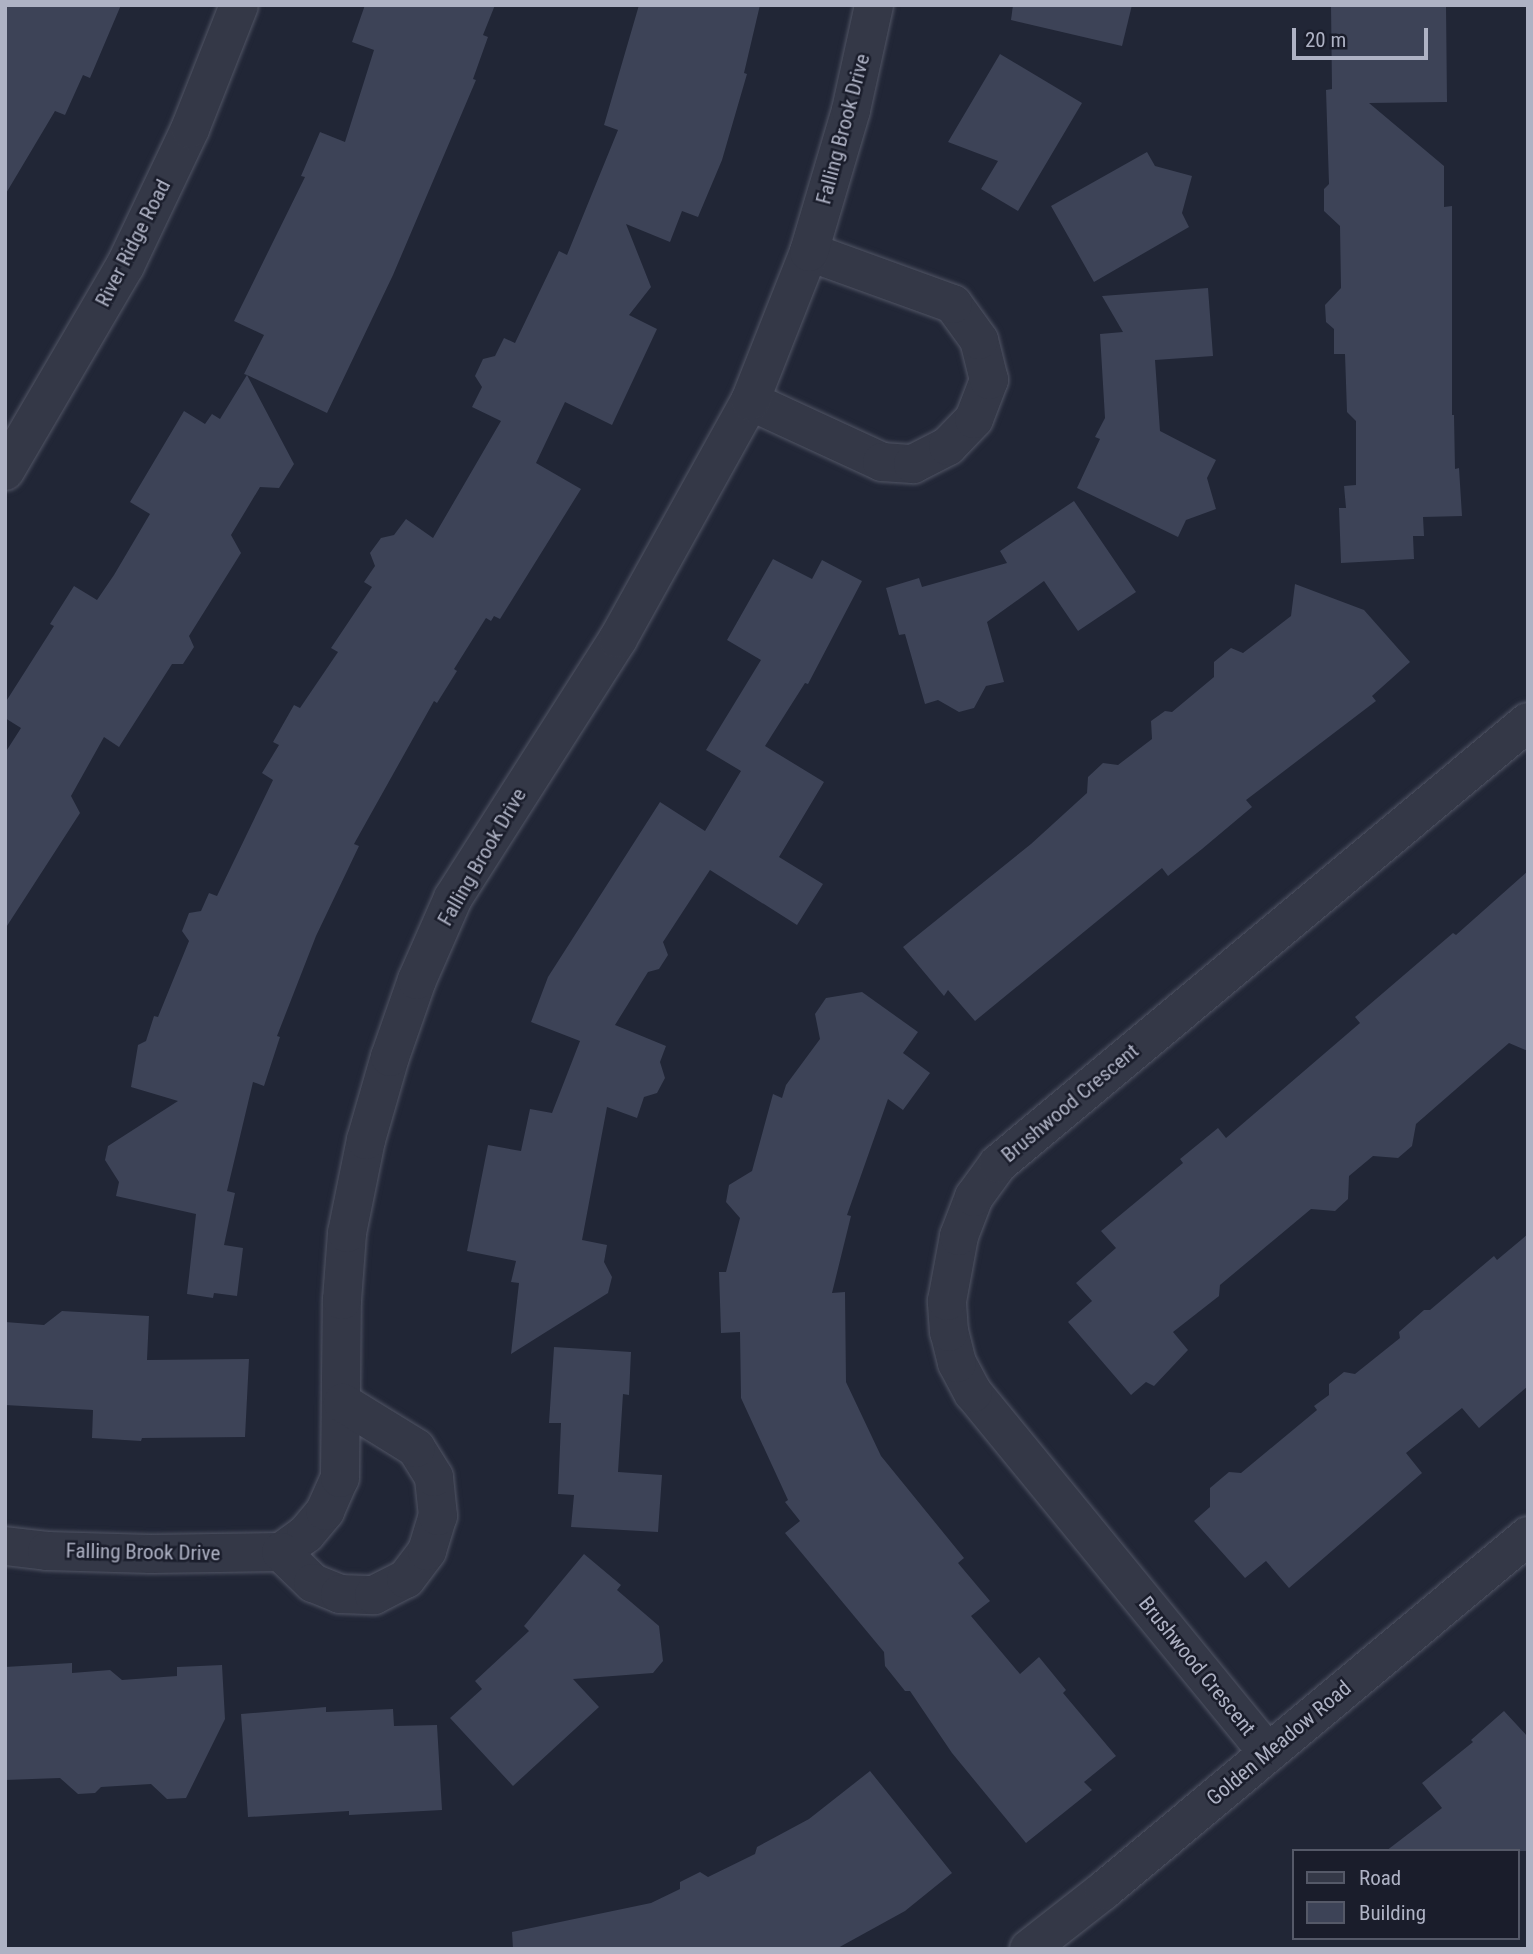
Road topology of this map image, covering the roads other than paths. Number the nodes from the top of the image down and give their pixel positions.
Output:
1 (239, 5) edge
2 (874, 5) edge
3 (809, 253) junction
4 (750, 401) junction
5 (5, 471) edge
6 (1528, 722) edge
7 (343, 1403) junction
8 (1528, 1535) edge
9 (5, 1546) edge
10 (281, 1552) junction
11 (1268, 1753) junction
12 (1029, 1949) edge

1 - 5 street, River Ridge Road
2 - 3 street, Falling Brook Drive
3 - 4 street, Falling Brook Drive
3 - 4 street
4 - 7 street, Falling Brook Drive
6 - 11 street, Brushwood Crescent
7 - 10 street, Falling Brook Drive
7 - 10 street
8 - 11 street, Golden Meadow Road
9 - 10 street, Falling Brook Drive
11 - 12 street, Golden Meadow Road

